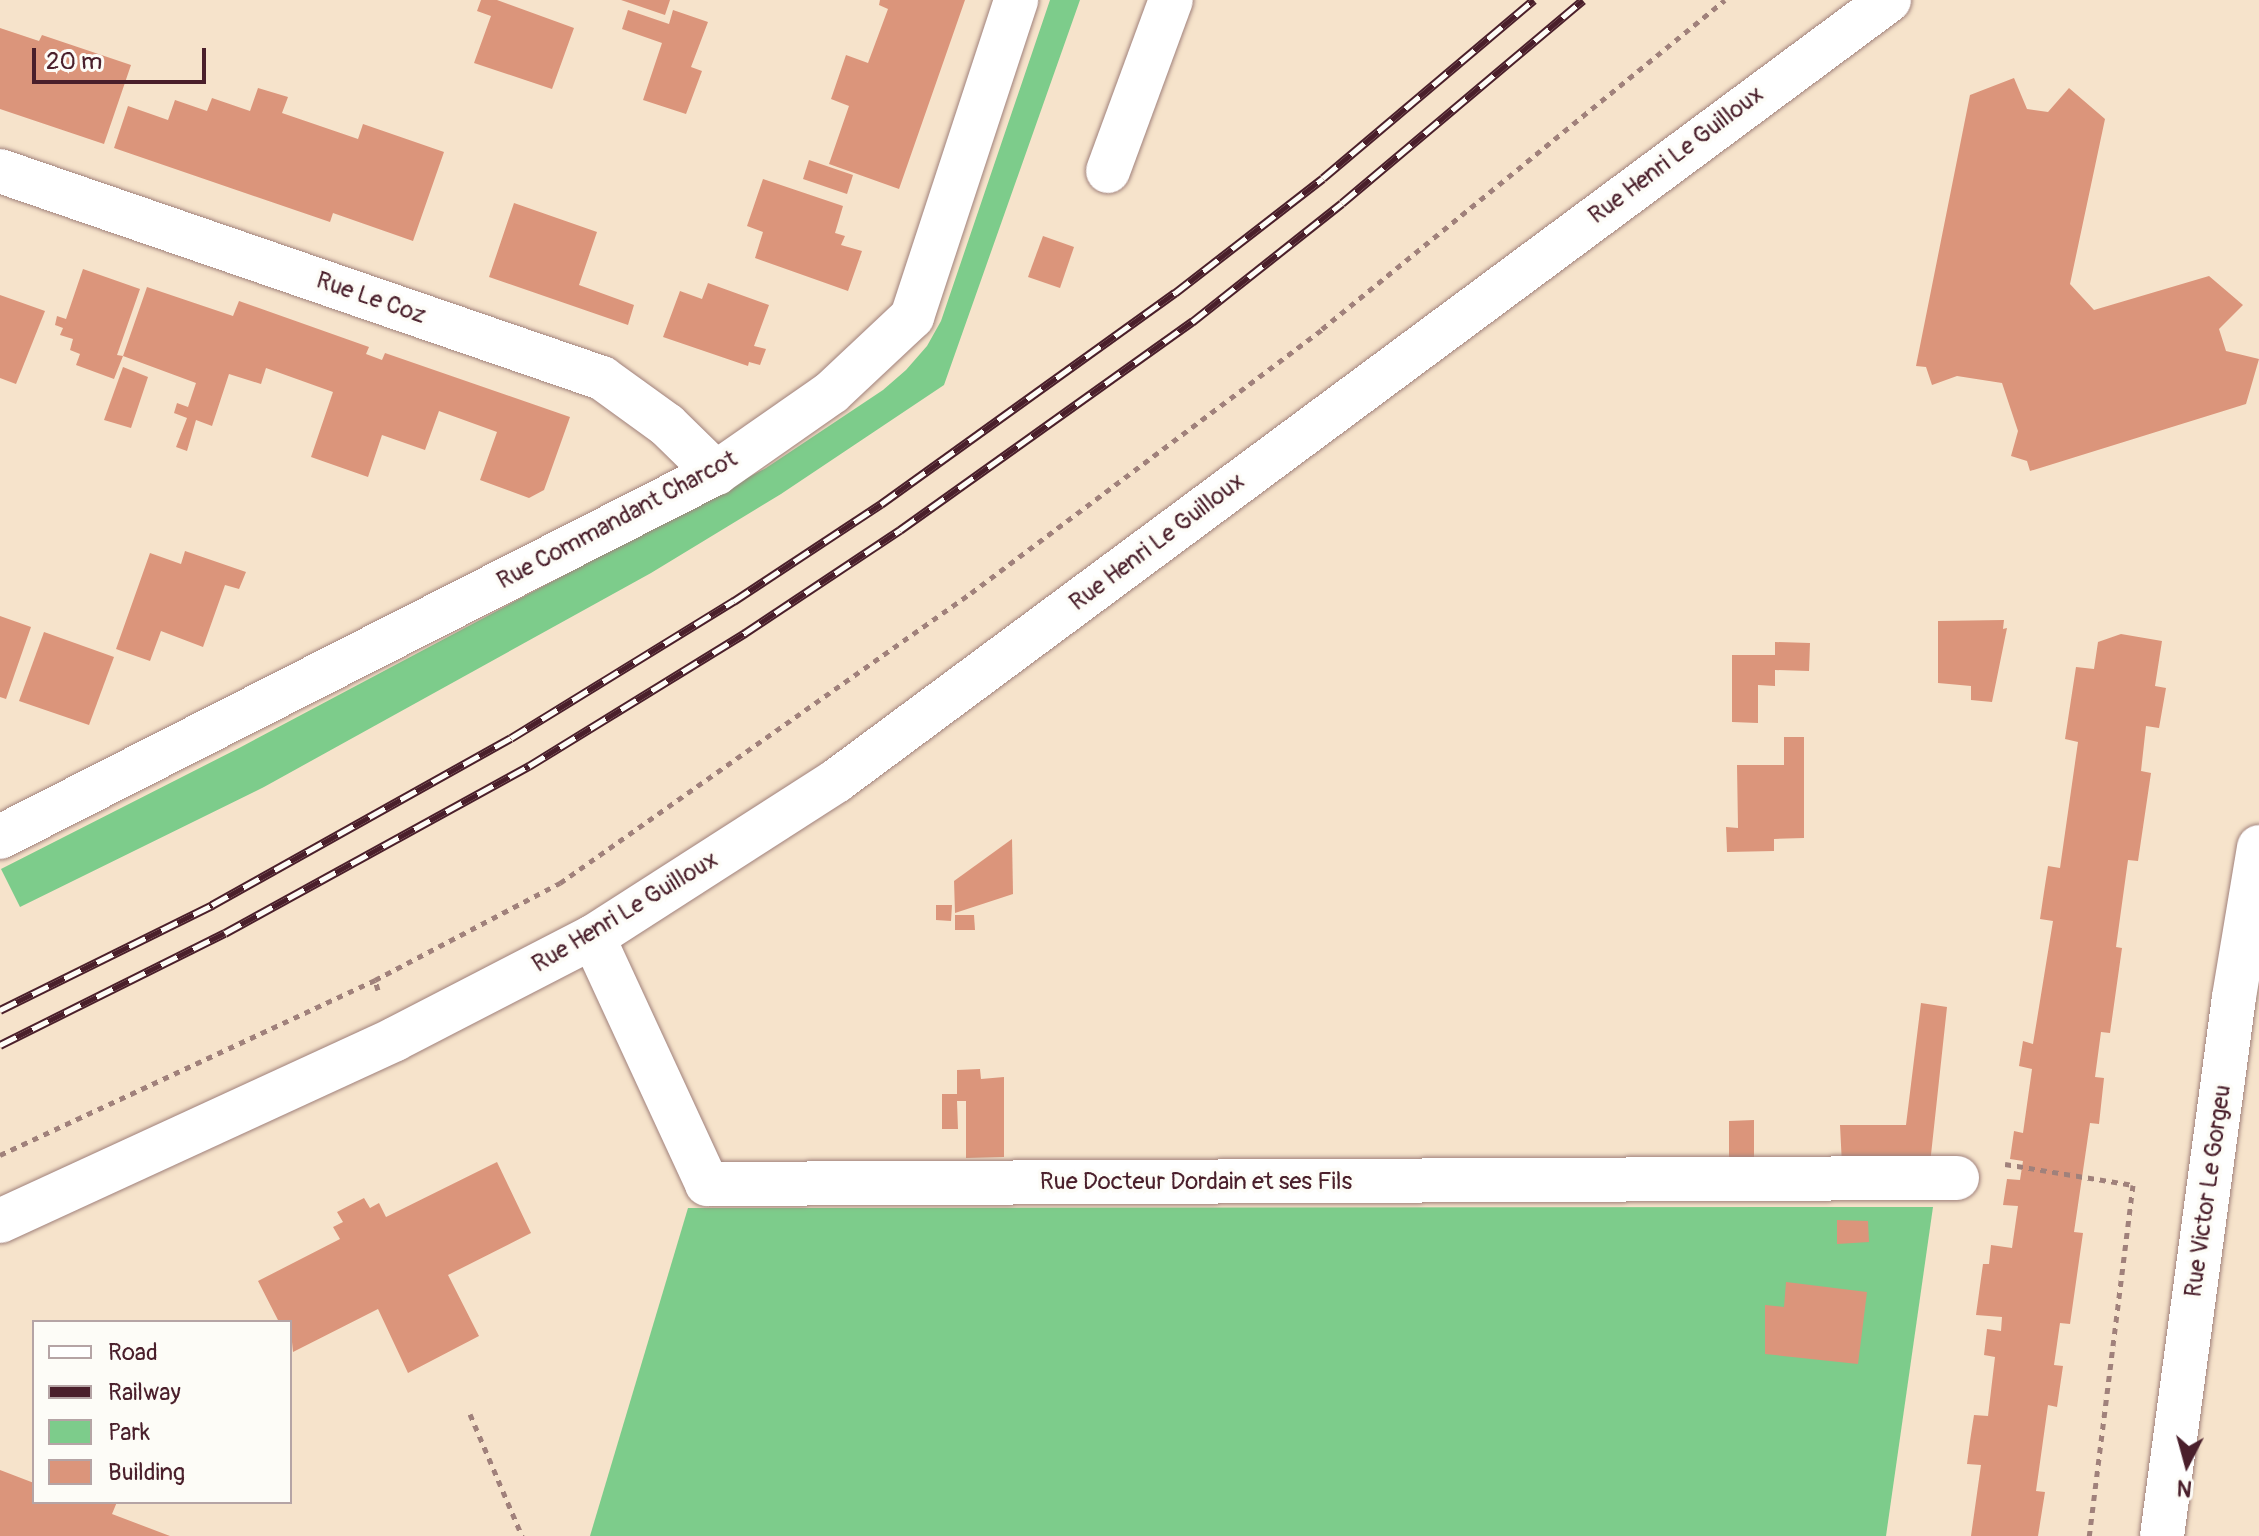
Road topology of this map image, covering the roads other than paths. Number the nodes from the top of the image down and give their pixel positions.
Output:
1 (1016, 0) edge
2 (1171, 0) edge
3 (1889, 0) edge
4 (0, 171) edge
5 (1108, 171) dead end
6 (716, 473) junction
7 (0, 837) edge
8 (2259, 847) edge
9 (593, 937) junction
10 (1975, 1170) road end
11 (0, 1221) edge
12 (2162, 1536) edge

1 - 6 street, Rue Commandant Charcot
2 - 5 street
3 - 9 street, Rue Henri Le Guilloux
4 - 6 street, Rue Le Coz
6 - 7 street, Rue Commandant Charcot
8 - 12 street, Rue Victor Le Gorgeu
9 - 10 street, Rue Docteur Dordain et ses Fils
9 - 11 street, Rue Henri Le Guilloux

